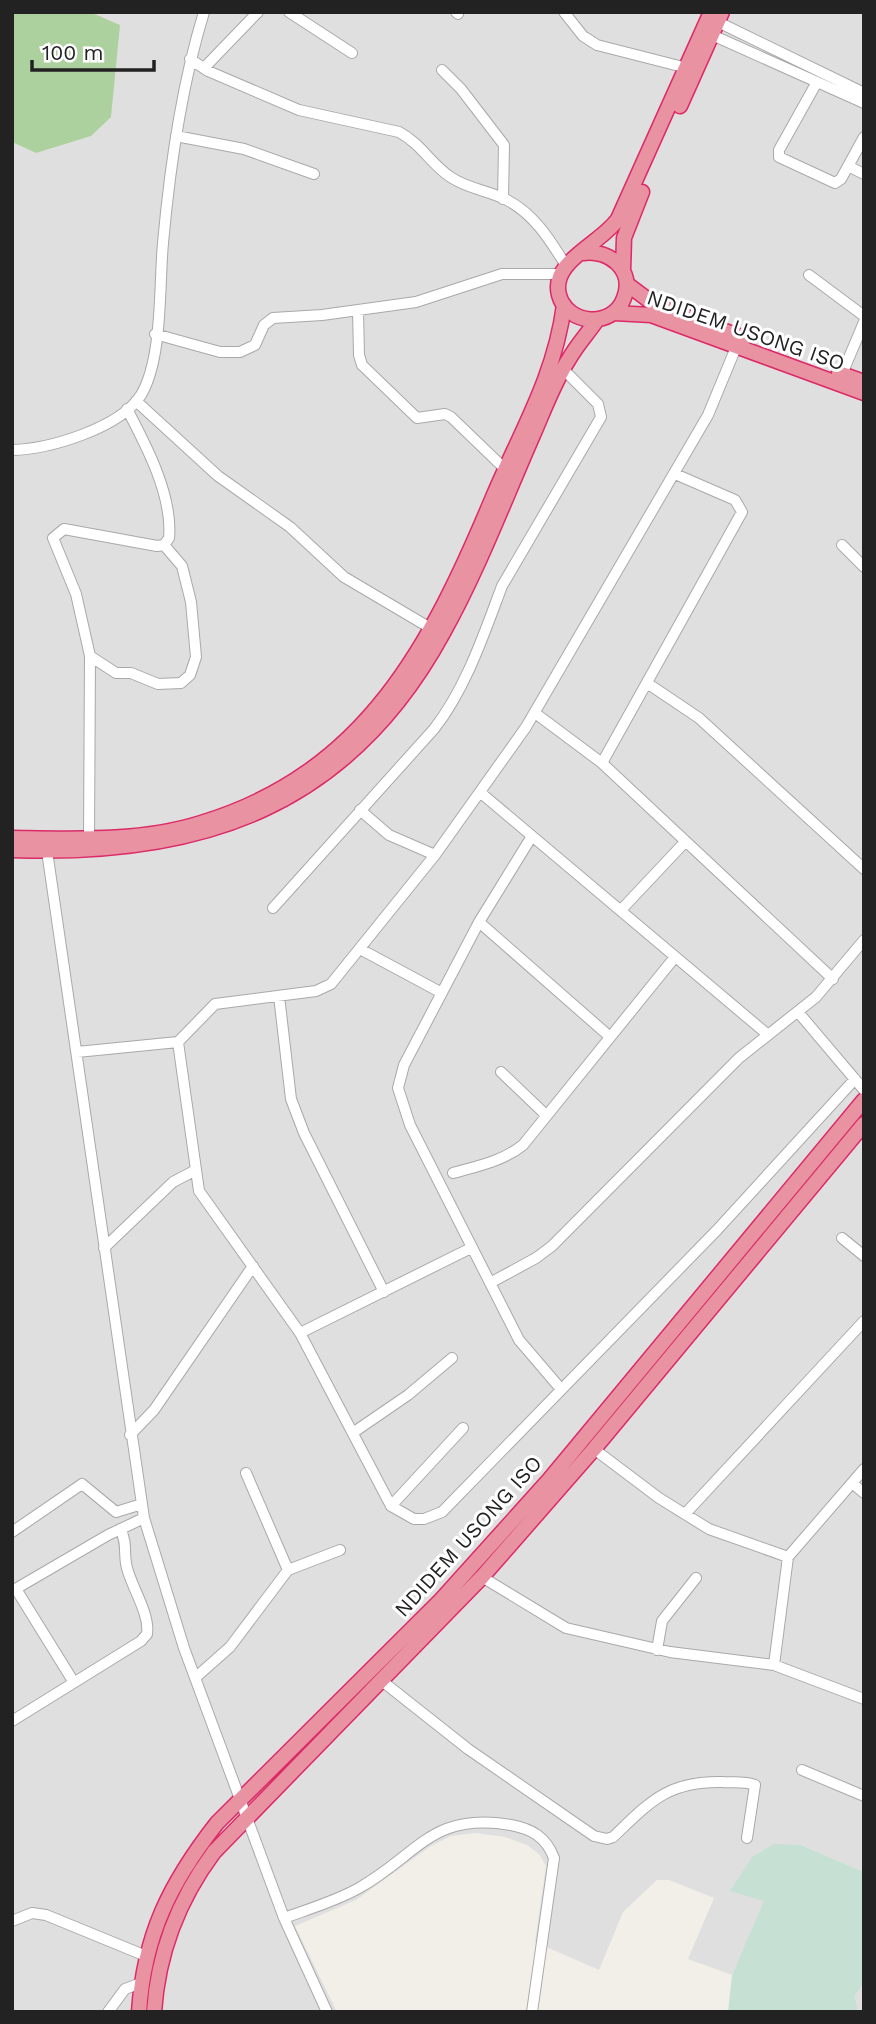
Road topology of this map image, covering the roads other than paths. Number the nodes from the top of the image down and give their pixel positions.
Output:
1 (204, 12) edge
2 (258, 12) edge
3 (289, 12) edge
4 (564, 12) edge
5 (716, 20) edge
6 (352, 53) dead end
7 (191, 59) junction
8 (204, 68) junction
9 (687, 68) junction
10 (442, 70) dead end
11 (817, 82) junction
12 (864, 93) edge
13 (864, 103) edge
14 (176, 136) junction
15 (864, 137) edge
16 (848, 166) junction
17 (314, 174) dead end
18 (864, 174) edge
19 (503, 199) junction
20 (583, 253) junction
21 (562, 269) junction
22 (808, 275) dead end
23 (625, 277) junction
24 (564, 305) junction
25 (358, 310) junction
26 (614, 313) junction
27 (864, 316) edge
28 (597, 320) junction
29 (864, 322) edge
30 (155, 334) junction
31 (737, 345) junction
32 (563, 369) junction
33 (842, 374) junction
34 (864, 382) edge
35 (864, 393) edge
36 (136, 401) junction
37 (127, 409) junction
38 (12, 450) edge
39 (505, 469) junction
40 (675, 474) junction
41 (164, 545) junction
42 (842, 545) dead end
43 (864, 567) edge
44 (432, 629) junction
45 (90, 656) junction
46 (646, 683) junction
47 (535, 713) junction
48 (603, 763) junction
49 (481, 793) junction
50 (360, 810) junction
51 (532, 836) junction
52 (12, 838) edge
53 (89, 839) junction
54 (685, 842) junction
55 (12, 850) edge
56 (47, 851) junction
57 (435, 855) junction
58 (864, 869) edge
59 (273, 908) dead end
60 (621, 910) junction
61 (479, 922) junction
62 (864, 940) edge
63 (360, 949) junction
64 (675, 957) junction
65 (833, 979) junction
66 (442, 993) junction
67 (279, 996) junction
68 (797, 1012) junction
69 (767, 1034) junction
70 (609, 1036) junction
71 (178, 1042) junction
72 (77, 1052) junction
73 (501, 1072) dead end
74 (855, 1079) junction
75 (864, 1090) edge
76 (864, 1100) edge
77 (546, 1115) junction
78 (864, 1124) edge
79 (194, 1171) junction
80 (453, 1173) dead end
81 (842, 1238) dead end
82 (104, 1248) junction
83 (471, 1248) junction
84 (864, 1256) edge
85 (253, 1266) junction
86 (490, 1283) junction
87 (384, 1292) junction
88 (864, 1321) edge
89 (300, 1334) junction
90 (452, 1357) dead end
91 (560, 1388) junction
92 (463, 1428) dead end
93 (354, 1432) junction
94 (130, 1435) junction
95 (594, 1449) junction
96 (864, 1469) edge
97 (246, 1473) dead end
98 (852, 1483) junction
99 (864, 1493) edge
100 (142, 1504) junction
101 (391, 1506) junction
102 (685, 1514) junction
103 (144, 1518) junction
104 (120, 1529) junction
105 (12, 1532) edge
106 (341, 1550) dead end
107 (788, 1557) junction
108 (288, 1570) junction
109 (482, 1577) junction
110 (695, 1578) dead end
111 (14, 1590) edge
112 (657, 1650) junction
113 (774, 1665) junction
114 (195, 1678) junction
115 (73, 1681) junction
116 (382, 1681) junction
117 (864, 1699) edge
118 (12, 1721) edge
119 (802, 1770) dead end
120 (864, 1796) edge
121 (242, 1800) junction
122 (249, 1817) junction
123 (747, 1838) dead end
124 (284, 1918) junction
125 (12, 1920) edge
126 (146, 1956) junction
127 (141, 1983) junction
128 (108, 2012) edge
129 (139, 2012) edge
130 (154, 2012) edge
131 (327, 2012) edge
132 (532, 2012) edge

1 - 7 street
2 - 8 street
3 - 6 street
4 - 9 street
5 - 9 highway
5 - 11 street
5 - 12 street
5 - 23 highway
7 - 8 street
7 - 14 street
8 - 19 street
9 - 20 highway
10 - 19 street
11 - 13 street
11 - 16 street
14 - 17 street
14 - 30 street
15 - 16 street
16 - 18 street
19 - 21 street
20 - 21 highway
20 - 23 highway
21 - 24 highway
21 - 25 street
22 - 27 street
23 - 26 highway
23 - 33 highway, NDIDEM USONG ISO
24 - 28 highway
24 - 39 highway
25 - 30 street
25 - 39 street
26 - 28 highway
26 - 31 highway, NDIDEM USONG ISO
28 - 32 highway
29 - 33 street
30 - 36 street
31 - 35 highway, NDIDEM USONG ISO
31 - 40 street
32 - 50 street
32 - 56 highway
33 - 34 highway, NDIDEM USONG ISO
36 - 37 street
36 - 44 street
37 - 38 street
37 - 41 street
39 - 44 highway
40 - 46 street
40 - 47 street
41 - 45 street
41 - 45 street
42 - 43 street
44 - 53 highway
45 - 53 street
46 - 48 street
46 - 58 street
47 - 48 street
47 - 49 street
48 - 54 street
49 - 51 street
49 - 57 street
50 - 57 street
50 - 59 street
51 - 60 street
51 - 61 street
52 - 53 highway
54 - 60 street
54 - 65 street
55 - 56 highway
56 - 72 street
57 - 63 street
60 - 64 street
61 - 66 street
61 - 70 street
62 - 65 street
63 - 66 street
63 - 67 street
64 - 69 street
64 - 70 street
65 - 68 street
66 - 83 street
67 - 71 street
67 - 87 street
68 - 69 street
68 - 74 street
69 - 86 street
70 - 77 street
71 - 72 street
71 - 79 street
72 - 82 street
73 - 77 street
74 - 75 street
74 - 91 street
76 - 121 highway, NDIDEM USONG ISO
77 - 80 street
78 - 95 highway, NDIDEM USONG ISO
79 - 82 street
79 - 85 street
81 - 84 street
82 - 94 street
83 - 86 street
83 - 87 street
85 - 89 street
85 - 94 street
86 - 91 street
87 - 89 street
88 - 102 street
89 - 93 street
90 - 93 street
91 - 101 street
92 - 101 street
93 - 101 street
94 - 100 street
95 - 102 street
95 - 109 highway, NDIDEM USONG ISO
96 - 98 street
97 - 108 street
98 - 99 street
98 - 107 street
100 - 103 street
100 - 105 street
102 - 107 street
103 - 104 street
103 - 114 street
104 - 111 street
104 - 115 street
106 - 108 street
107 - 113 street
108 - 114 street
109 - 112 street
109 - 116 highway, NDIDEM USONG ISO
110 - 112 street
111 - 115 street
112 - 113 street
113 - 117 street
114 - 121 street
115 - 118 street
116 - 122 highway, NDIDEM USONG ISO
116 - 123 street
119 - 120 street
121 - 122 street
121 - 126 highway, NDIDEM USONG ISO
122 - 124 street
122 - 130 highway, NDIDEM USONG ISO
124 - 131 street
124 - 132 street
125 - 126 street
126 - 127 highway, NDIDEM USONG ISO
127 - 128 street
127 - 129 highway, NDIDEM USONG ISO

